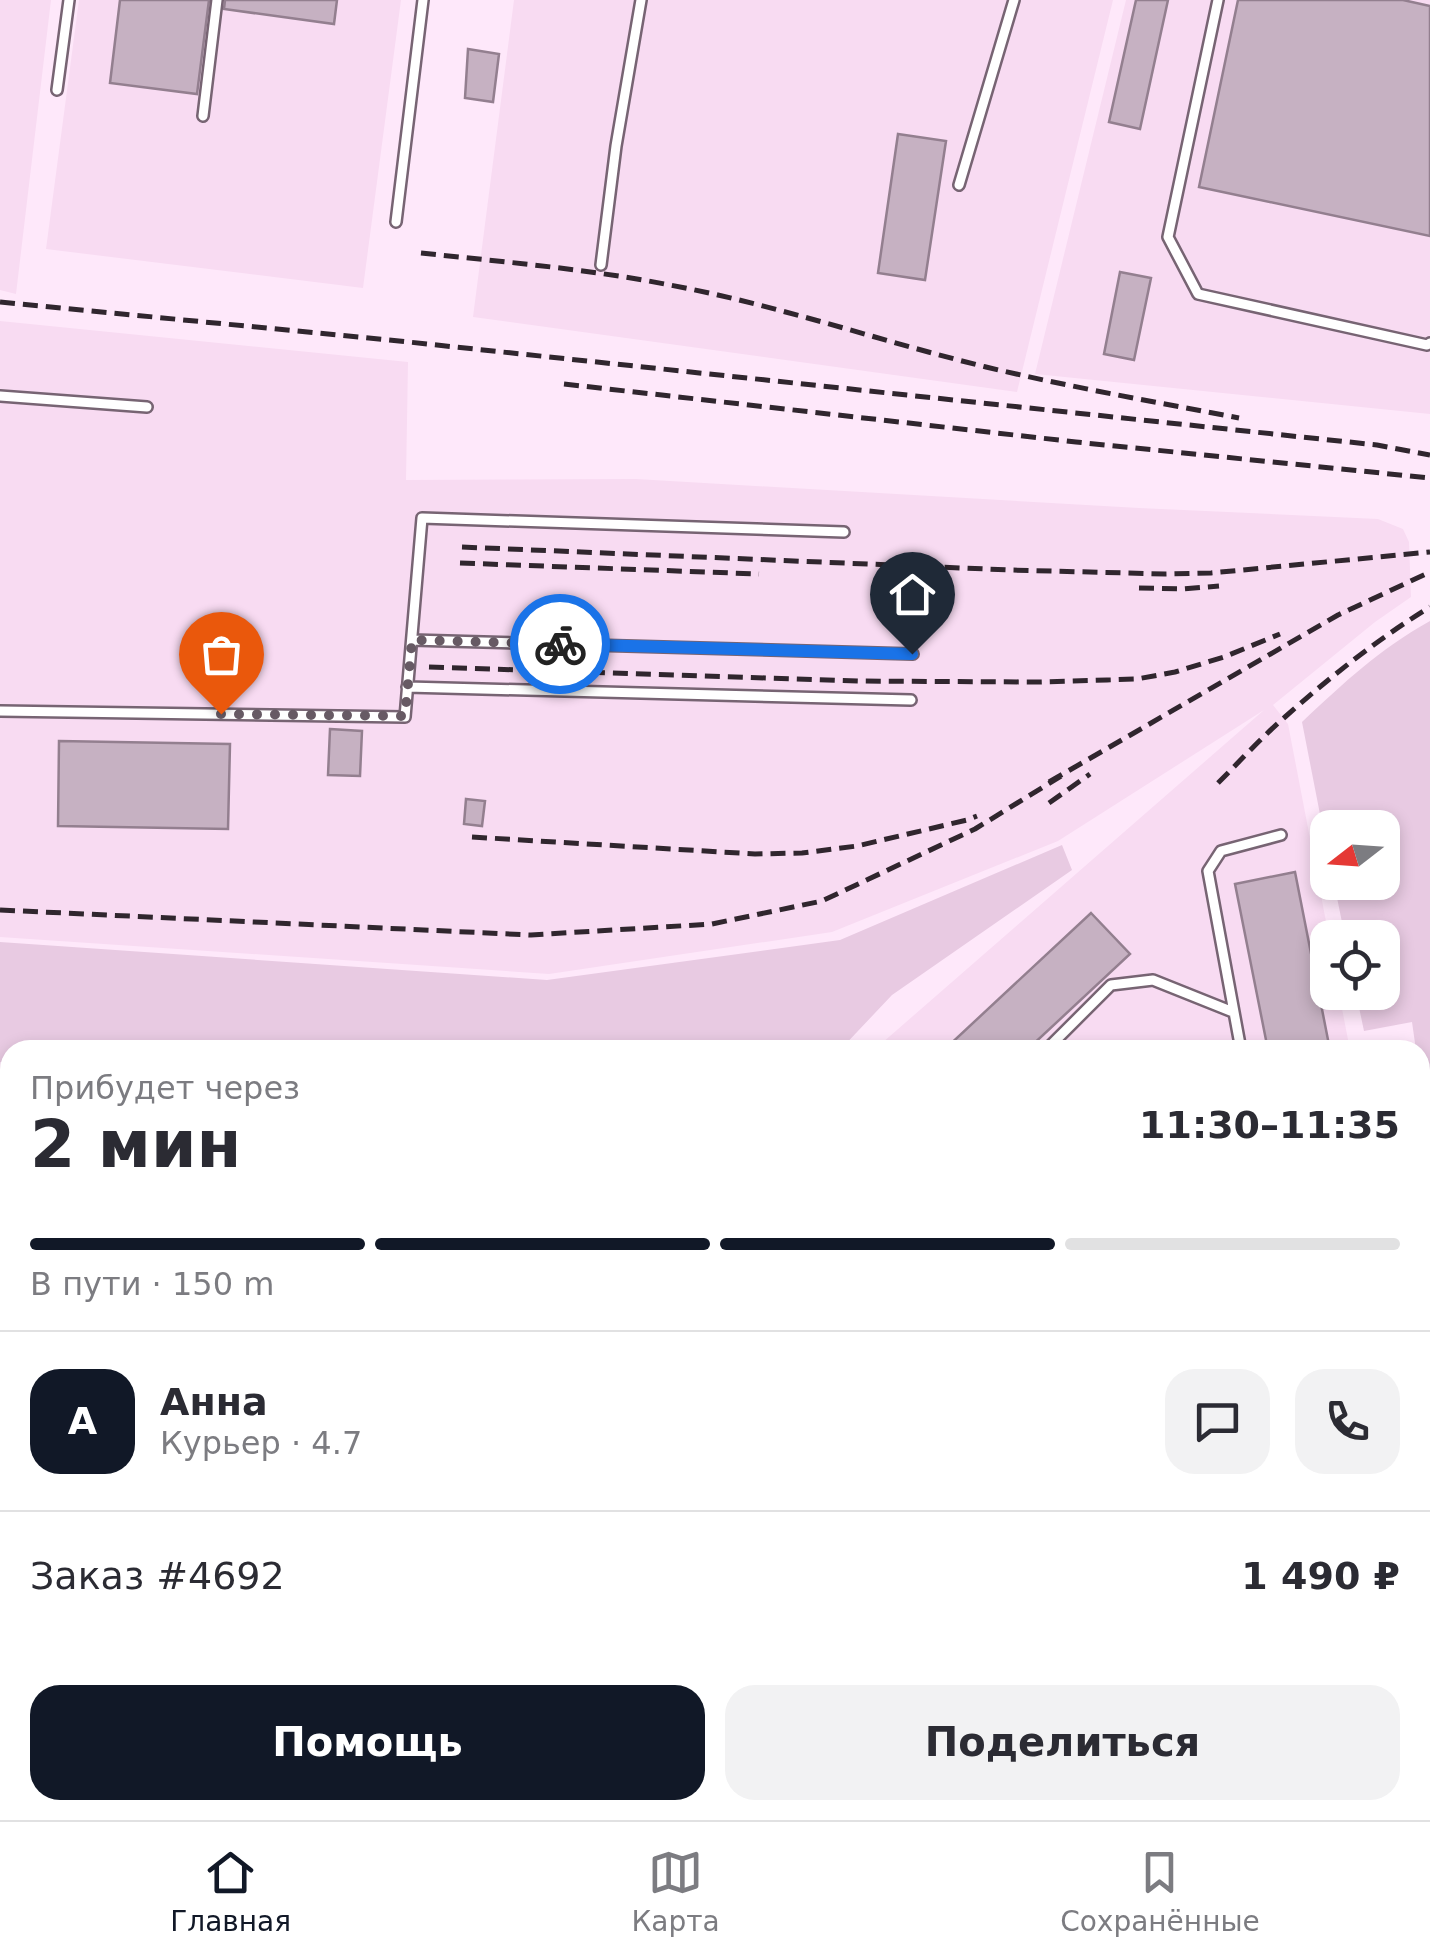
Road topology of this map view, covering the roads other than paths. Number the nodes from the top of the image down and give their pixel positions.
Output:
1 (69, 0) edge
2 (217, 0) edge
3 (424, 0) edge
4 (641, 0) edge
5 (1014, 0) edge
6 (1218, 0) edge
7 (58, 90) dead end
8 (203, 116) dead end
9 (959, 185) dead end
10 (396, 222) dead end
11 (601, 265) dead end
12 (1430, 343) edge
13 (0, 396) edge
14 (147, 406) dead end
15 (844, 532) dead end
16 (412, 640) junction
17 (912, 654) dead end
18 (408, 687) junction
19 (911, 700) dead end
20 (0, 711) edge
21 (1280, 835) dead end
22 (1234, 1012) junction
23 (1056, 1040) edge
24 (1238, 1040) edge

1 - 7 lane
2 - 8 lane
3 - 10 lane
4 - 11 lane
5 - 9 lane
6 - 12 lane
13 - 14 lane
15 - 16 lane
16 - 17 lane
16 - 18 lane
18 - 19 lane
18 - 20 lane
21 - 22 lane
22 - 23 lane
22 - 24 lane

